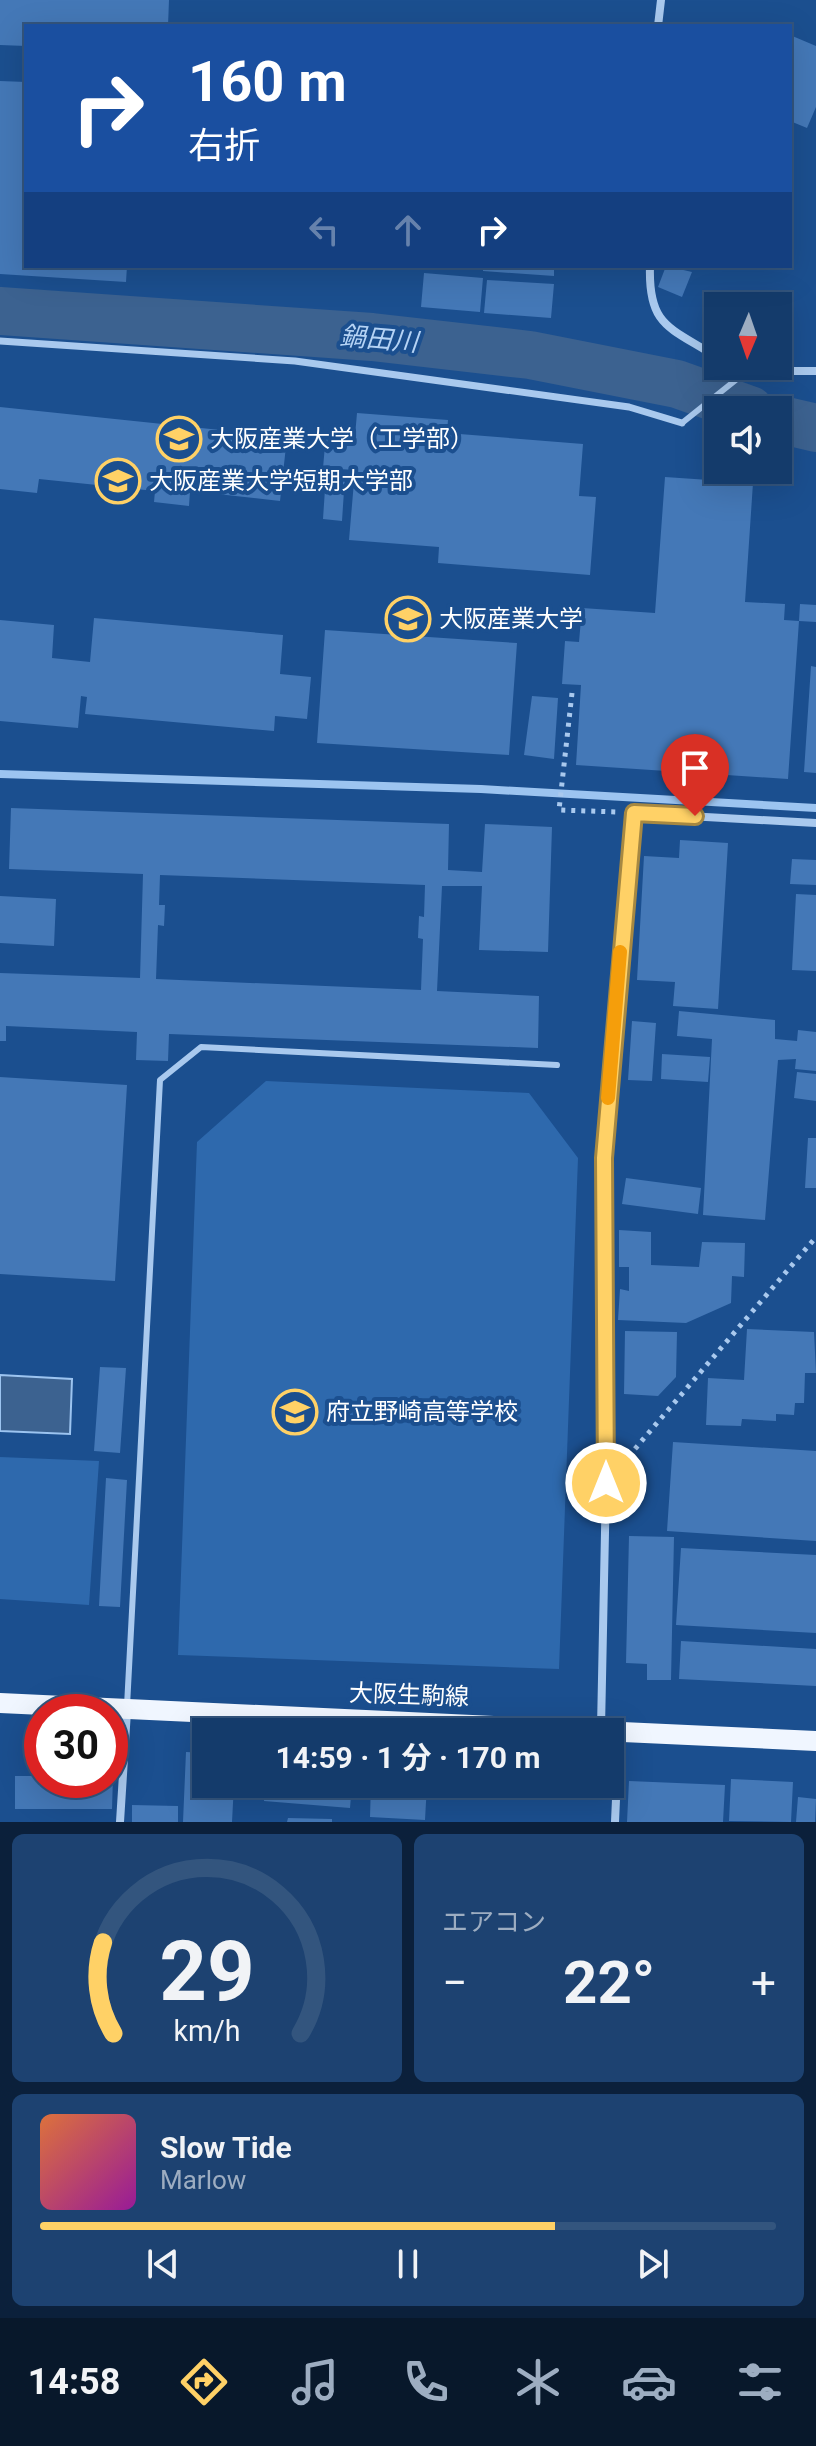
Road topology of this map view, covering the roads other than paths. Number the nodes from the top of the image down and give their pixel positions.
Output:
1 (661, 0) edge
2 (658, 24) edge
3 (650, 268) edge
4 (0, 341) edge
5 (704, 349) edge
6 (792, 371) edge
7 (816, 371) edge
8 (736, 380) edge
9 (682, 423) joint
10 (816, 823) edge
11 (557, 1065) dead end
12 (128, 1694) edge
13 (0, 1703) edge
14 (24, 1704) edge
15 (128, 1710) edge
16 (320, 1718) edge
17 (610, 1718) edge
18 (624, 1731) edge
19 (816, 1741) edge
20 (122, 1798) edge
21 (614, 1798) edge
22 (120, 1822) edge
23 (615, 1822) edge

1 - 2 street
3 - 5 street
4 - 9 street
6 - 7 street
8 - 9 lane
10 - 17 street
11 - 12 lane
13 - 14 main road, 大阪生駒線
15 - 16 main road, 大阪生駒線
18 - 19 main road, 大阪生駒線
20 - 22 street
21 - 23 street

